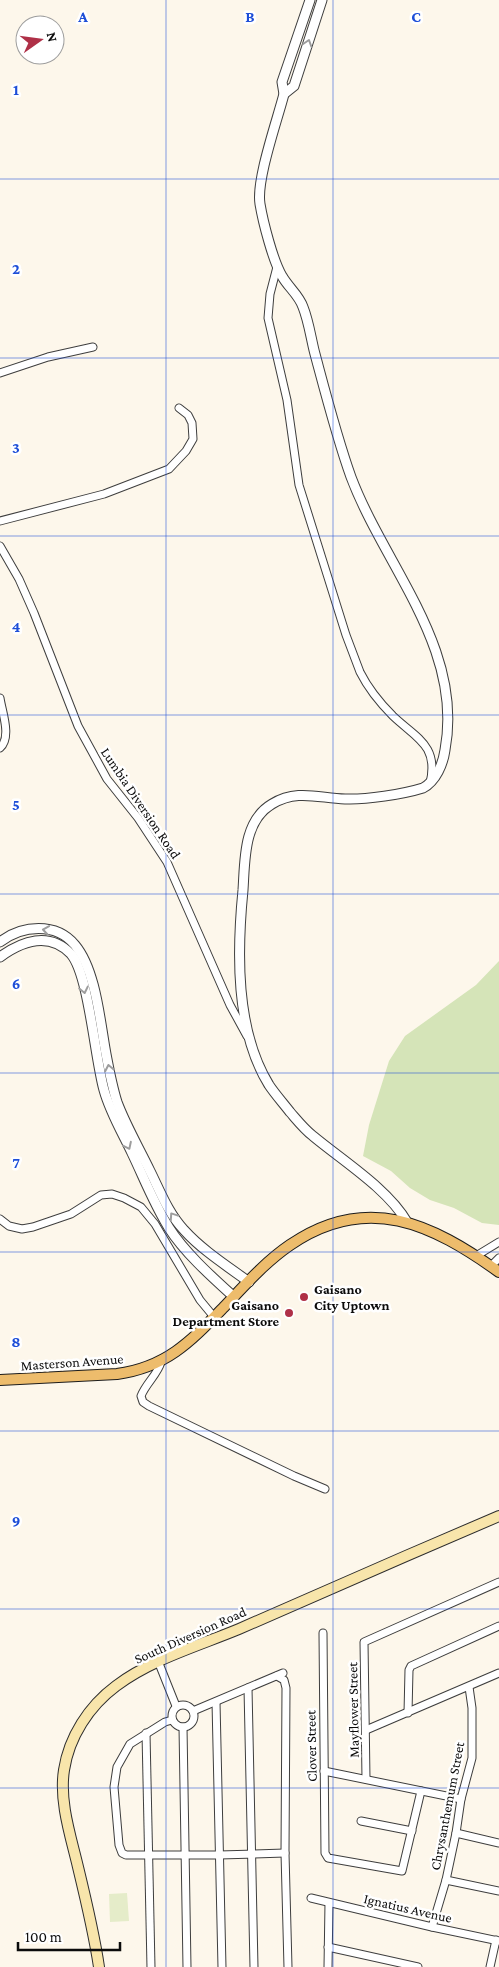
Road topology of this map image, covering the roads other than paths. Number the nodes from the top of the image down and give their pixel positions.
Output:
1 (310, 0) edge
2 (322, 0) edge
3 (284, 94) junction
4 (277, 267) junction
5 (93, 347) dead end
6 (0, 374) edge
7 (179, 408) dead end
8 (0, 521) edge
9 (0, 546) edge
10 (0, 698) edge
11 (0, 748) edge
12 (430, 783) junction
13 (0, 942) edge
14 (0, 957) edge
15 (252, 1046) junction
16 (0, 1219) edge
17 (407, 1222) junction
18 (185, 1231) junction
19 (177, 1239) junction
20 (499, 1242) edge
21 (476, 1256) junction
22 (217, 1258) junction
23 (499, 1258) edge
24 (205, 1269) junction
25 (495, 1269) edge
26 (249, 1282) junction
27 (234, 1297) junction
28 (214, 1317) junction
29 (161, 1362) junction
30 (0, 1380) edge
31 (325, 1489) dead end
32 (499, 1516) edge
33 (499, 1582) edge
34 (499, 1626) edge
35 (323, 1633) dead end
36 (158, 1661) junction
37 (499, 1673) edge
38 (469, 1687) junction
39 (248, 1688) junction
40 (216, 1702) junction
41 (176, 1706) junction
42 (193, 1711) junction
43 (408, 1713) junction
44 (172, 1720) junction
45 (183, 1727) junction
46 (366, 1730) junction
47 (146, 1732) junction
48 (324, 1771) junction
49 (366, 1779) junction
50 (421, 1791) junction
51 (461, 1799) junction
52 (361, 1822) dead end
53 (412, 1832) junction
54 (456, 1833) junction
55 (499, 1843) edge
56 (285, 1853) junction
57 (150, 1854) junction
58 (252, 1854) junction
59 (185, 1855) junction
60 (219, 1855) junction
61 (446, 1880) junction
62 (499, 1891) edge
63 (311, 1898) dead end
64 (329, 1903) junction
65 (432, 1927) junction
66 (498, 1941) edge
67 (328, 1947) junction
68 (99, 1967) edge
69 (152, 1967) edge
70 (187, 1967) edge
71 (222, 1967) edge
72 (254, 1967) edge
73 (288, 1967) edge
74 (328, 1967) edge
75 (418, 1967) edge
76 (490, 1967) edge

1 - 3 street
3 -> 2 street
3 - 4 street
4 - 12 street
4 - 12 street
5 - 6 street
7 - 8 street
9 - 15 street, Lumbia Diversion Road
10 - 11 street
12 - 15 street
18 -> 13 street
14 -> 19 street
15 - 17 street
16 - 28 street
17 - 21 main road, Masterson Avenue
17 - 26 main road, Masterson Avenue
18 - 19 street
18 - 22 street
19 - 24 street
20 - 21 street
21 - 25 main road, Masterson Avenue
22 - 24 street
22 - 26 street
23 - 25 street
24 - 27 street
26 - 27 main road, Masterson Avenue
27 - 28 main road, Masterson Avenue
28 - 29 main road, Masterson Avenue
29 - 30 main road, Masterson Avenue
29 - 31 street
32 - 36 main road, South Diversion Road
33 - 46 street, Mayflower Street
34 - 43 street
35 - 48 street, Clover Street
36 - 41 street
36 - 68 main road, South Diversion Road
37 - 38 street
38 - 43 street
38 - 51 street, Chrysanthemum Street
39 - 40 street
39 - 56 street
39 - 58 street
40 - 42 street
40 - 60 street
41 - 42 street
41 - 44 street
42 - 45 street
43 - 46 street
44 - 45 street
44 - 47 street
45 - 59 street
46 - 49 street, Mayflower Street
47 - 57 street
47 - 57 street
48 - 49 street
48 - 53 street, Clover Street
49 - 50 street
50 - 51 street
50 - 53 street
51 - 54 street, Chrysanthemum Street
52 - 53 street
54 - 55 street
54 - 61 street, Chrysanthemum Street
56 - 58 street
56 - 73 street
57 - 59 street
57 - 69 street
58 - 60 street
58 - 72 street
59 - 60 street
59 - 70 street
60 - 71 street
61 - 62 street
61 - 65 street, Chrysanthemum Street
63 - 64 street, Ignatius Avenue
64 - 65 street, Ignatius Avenue
64 - 67 street
65 - 66 street, Ignatius Avenue
66 - 76 street
67 - 74 street
67 - 75 street

